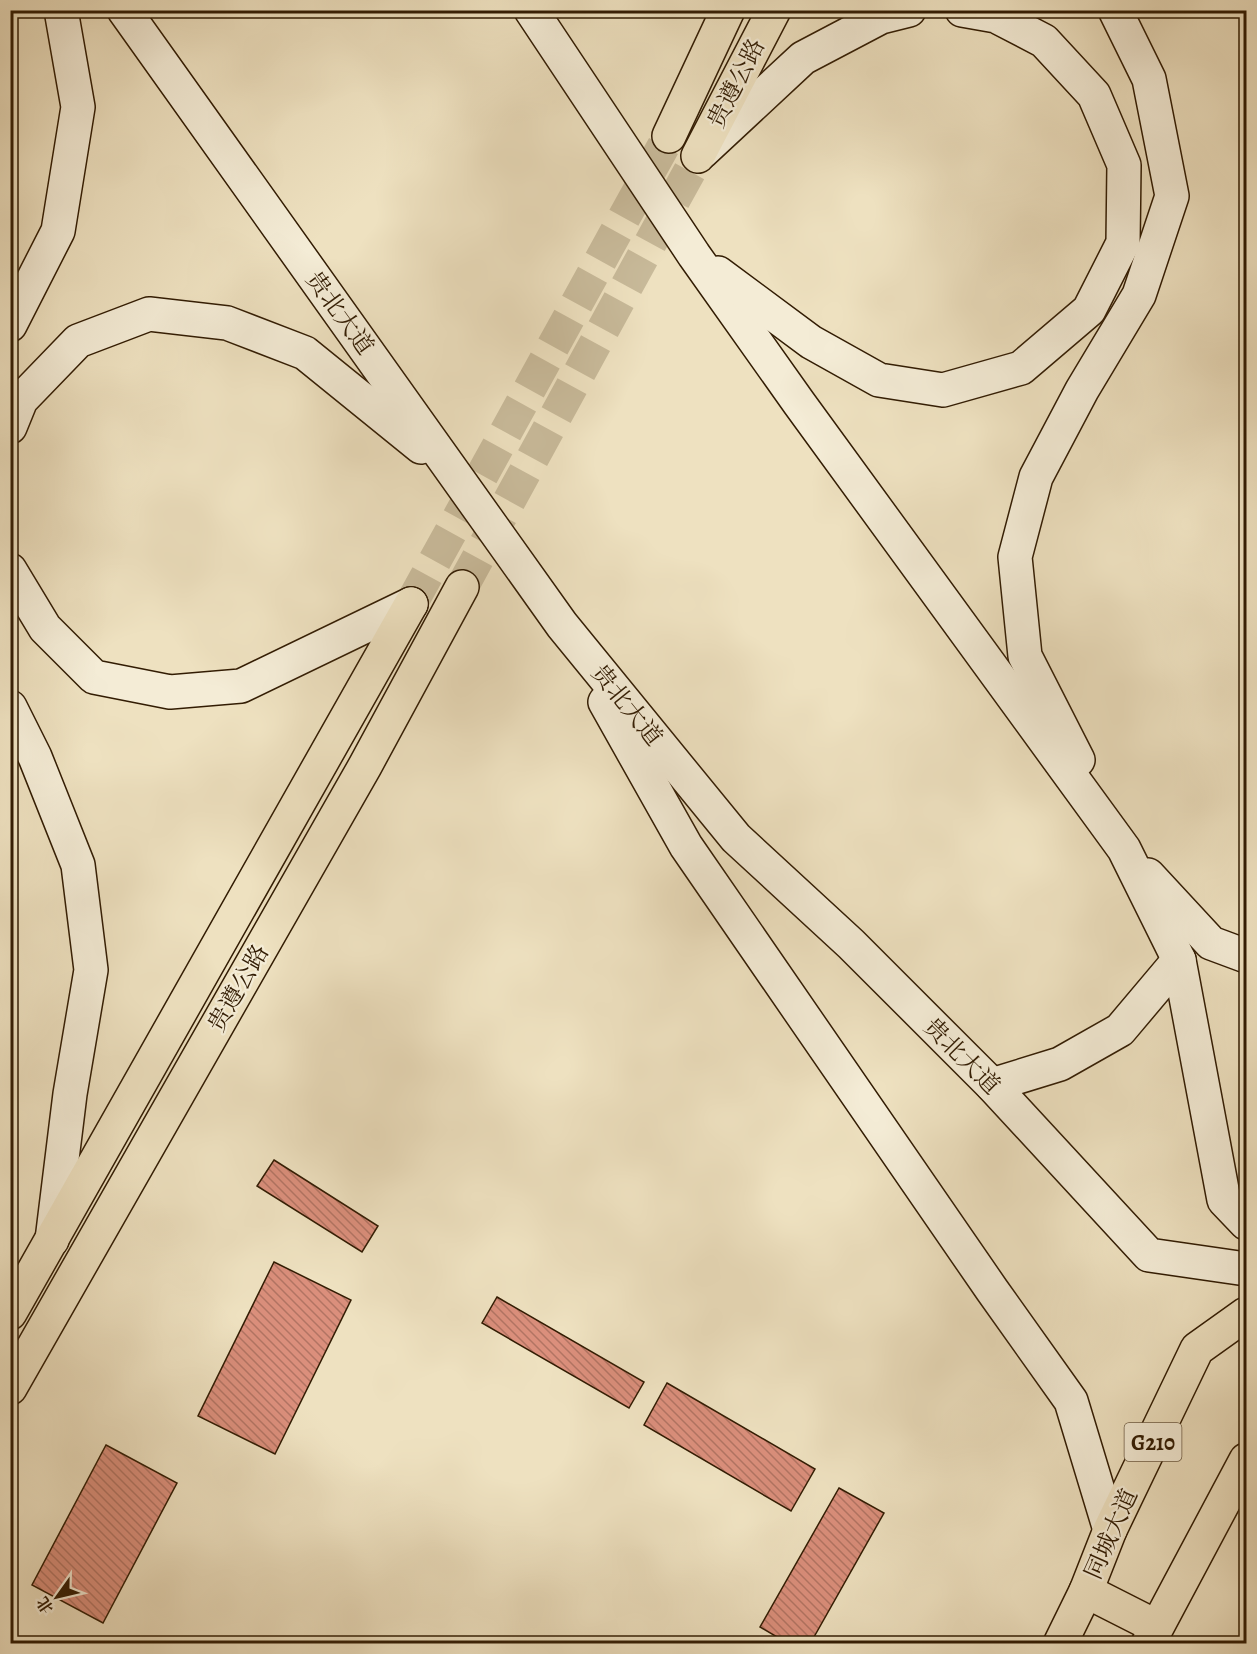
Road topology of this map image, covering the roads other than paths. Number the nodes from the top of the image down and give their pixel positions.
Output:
1 (61, 10) edge
2 (124, 10) edge
3 (531, 10) edge
4 (728, 10) edge
5 (774, 10) edge
6 (909, 10) edge
7 (962, 10) edge
8 (1115, 10) edge
9 (669, 136) tunnel mouth
10 (698, 156) joint
11 (694, 255) junction
12 (10, 325) edge
13 (10, 427) edge
14 (451, 470) junction
15 (10, 570) edge
16 (462, 586) tunnel mouth
17 (411, 604) joint
18 (562, 625) junction
19 (10, 707) edge
20 (1124, 849) junction
21 (1246, 956) edge
22 (1179, 960) junction
23 (992, 1085) junction
24 (1246, 1223) edge
25 (51, 1241) junction
26 (1246, 1269) edge
27 (10, 1312) edge
28 (1246, 1314) edge
29 (10, 1388) edge
30 (1246, 1460) edge
31 (1110, 1530) junction
32 (1086, 1591) junction
33 (1152, 1635) edge
34 (1060, 1644) edge

1 - 12 main road
2 - 14 main road, 贵北大道
3 - 11 main road
4 - 9 highway, 贵遵公路
5 - 10 highway, 贵遵公路
6 - 10 main road
7 - 11 main road
8 - 20 main road
11 - 20 main road
13 - 14 main road
14 - 18 main road, 贵北大道
15 - 17 main road
16 - 29 highway, 贵遵公路
17 - 25 highway, 贵遵公路
18 - 23 main road, 贵北大道
18 - 31 main road
19 - 25 main road
20 - 21 main road
20 - 22 main road
22 - 23 main road
22 - 24 main road
23 - 26 main road, 贵北大道
25 - 27 highway, 贵遵公路
28 - 31 highway, 同城大道 / G210
30 - 33 highway
31 - 32 highway, 同城大道 / G210
32 - 33 highway
32 - 34 highway, 同城大道 / G210

